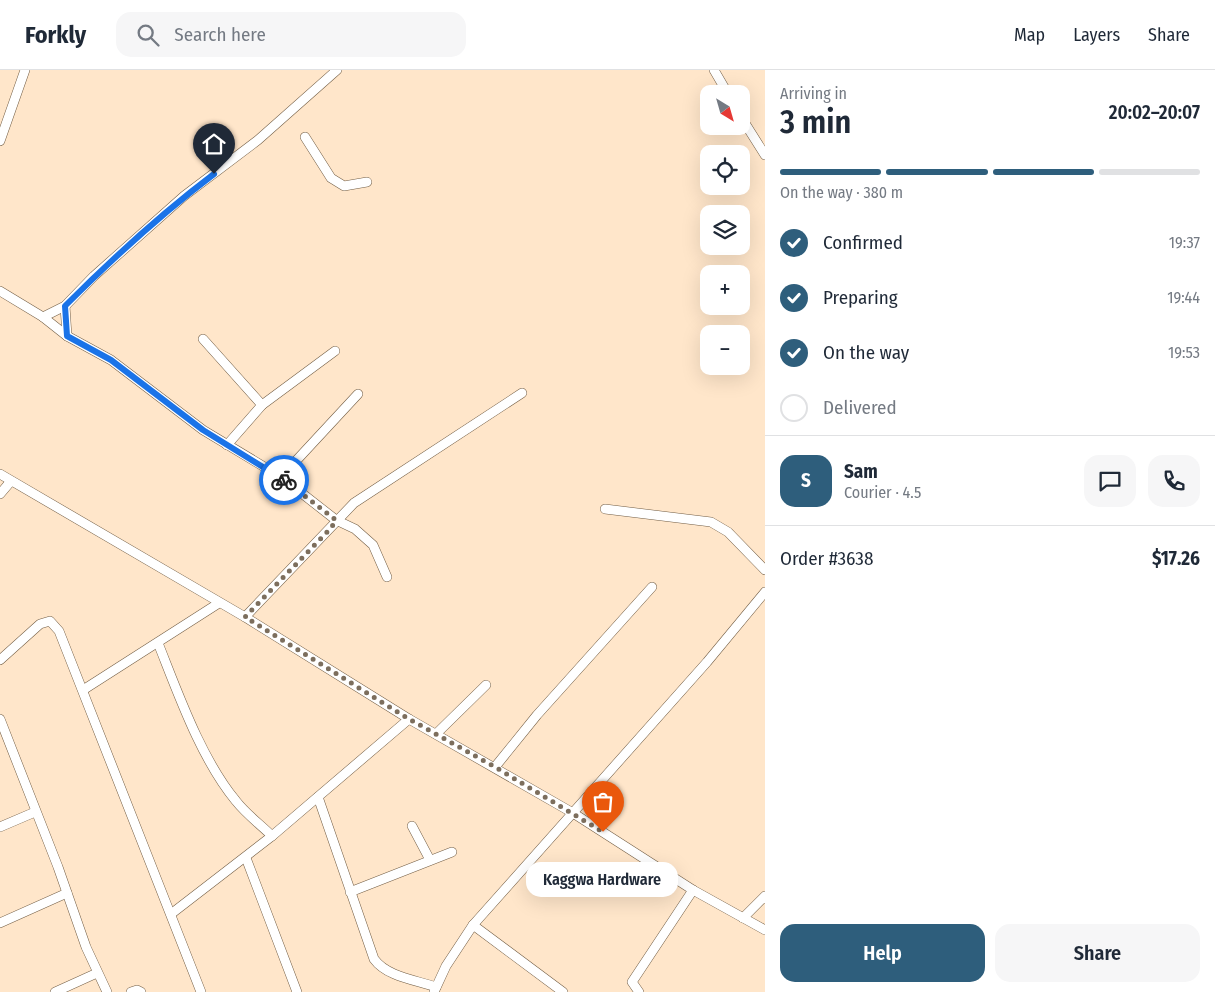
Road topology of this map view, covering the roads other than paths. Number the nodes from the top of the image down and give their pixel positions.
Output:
1 (25, 70) edge
2 (337, 70) edge
3 (714, 70) edge
4 (723, 85) edge
5 (750, 132) edge
6 (305, 137) dead end
7 (0, 141) edge
8 (765, 155) edge
9 (367, 182) dead end
10 (0, 291) edge
11 (65, 306) junction
12 (43, 317) junction
13 (67, 336) junction
14 (203, 339) dead end
15 (335, 351) dead end
16 (522, 393) dead end
17 (358, 394) dead end
18 (262, 405) junction
19 (227, 445) junction
20 (0, 474) edge
21 (281, 477) junction
22 (11, 481) junction
23 (0, 494) edge
24 (605, 510) dead end
25 (336, 520) junction
26 (765, 570) edge
27 (387, 577) dead end
28 (652, 587) dead end
29 (765, 592) edge
30 (219, 603) junction
31 (245, 617) junction
32 (158, 642) junction
33 (0, 660) edge
34 (486, 685) dead end
35 (84, 690) junction
36 (0, 719) edge
37 (409, 719) junction
38 (436, 734) junction
39 (495, 767) junction
40 (318, 797) junction
41 (35, 812) junction
42 (572, 813) junction
43 (412, 826) dead end
44 (0, 827) edge
45 (272, 836) junction
46 (452, 852) dead end
47 (246, 858) junction
48 (430, 860) junction
49 (693, 890) junction
50 (350, 892) junction
51 (67, 893) junction
52 (765, 896) edge
53 (171, 914) junction
54 (743, 918) junction
55 (0, 923) edge
56 (473, 925) junction
57 (765, 930) edge
58 (97, 973) junction
59 (435, 990) edge
60 (55, 992) edge
61 (107, 992) edge
62 (130, 992) edge
63 (141, 992) edge
64 (201, 992) edge
65 (297, 992) edge
66 (563, 992) edge
67 (639, 992) edge

1 - 7 street
2 - 11 street
3 - 4 street
5 - 8 street
6 - 9 street
10 - 12 street
11 - 12 street
11 - 13 street
12 - 13 street
13 - 19 street
14 - 18 street
15 - 18 street
16 - 25 street
17 - 21 street
18 - 19 street
19 - 21 street
20 - 22 street
21 - 25 street
22 - 23 street
22 - 30 street
24 - 26 street
25 - 27 street
25 - 31 street
28 - 39 street
29 - 42 street
30 - 31 street
30 - 32 street
31 - 37 street
32 - 35 street
32 - 45 street
33 - 35 street
34 - 38 street
35 - 53 street
36 - 41 street
37 - 38 street
37 - 40 street
38 - 39 street
39 - 42 street
40 - 45 street
40 - 50 street
41 - 44 street
41 - 51 street
42 - 49 street
42 - 56 street
43 - 48 street
45 - 47 street
46 - 48 street
47 - 53 street
47 - 65 street
48 - 50 street
49 - 54 street
49 - 67 street
50 - 59 street
51 - 55 street
51 - 58 street
52 - 54 street
53 - 64 street
54 - 57 street
56 - 59 street
56 - 66 street
58 - 60 street
58 - 61 street
62 - 63 street

